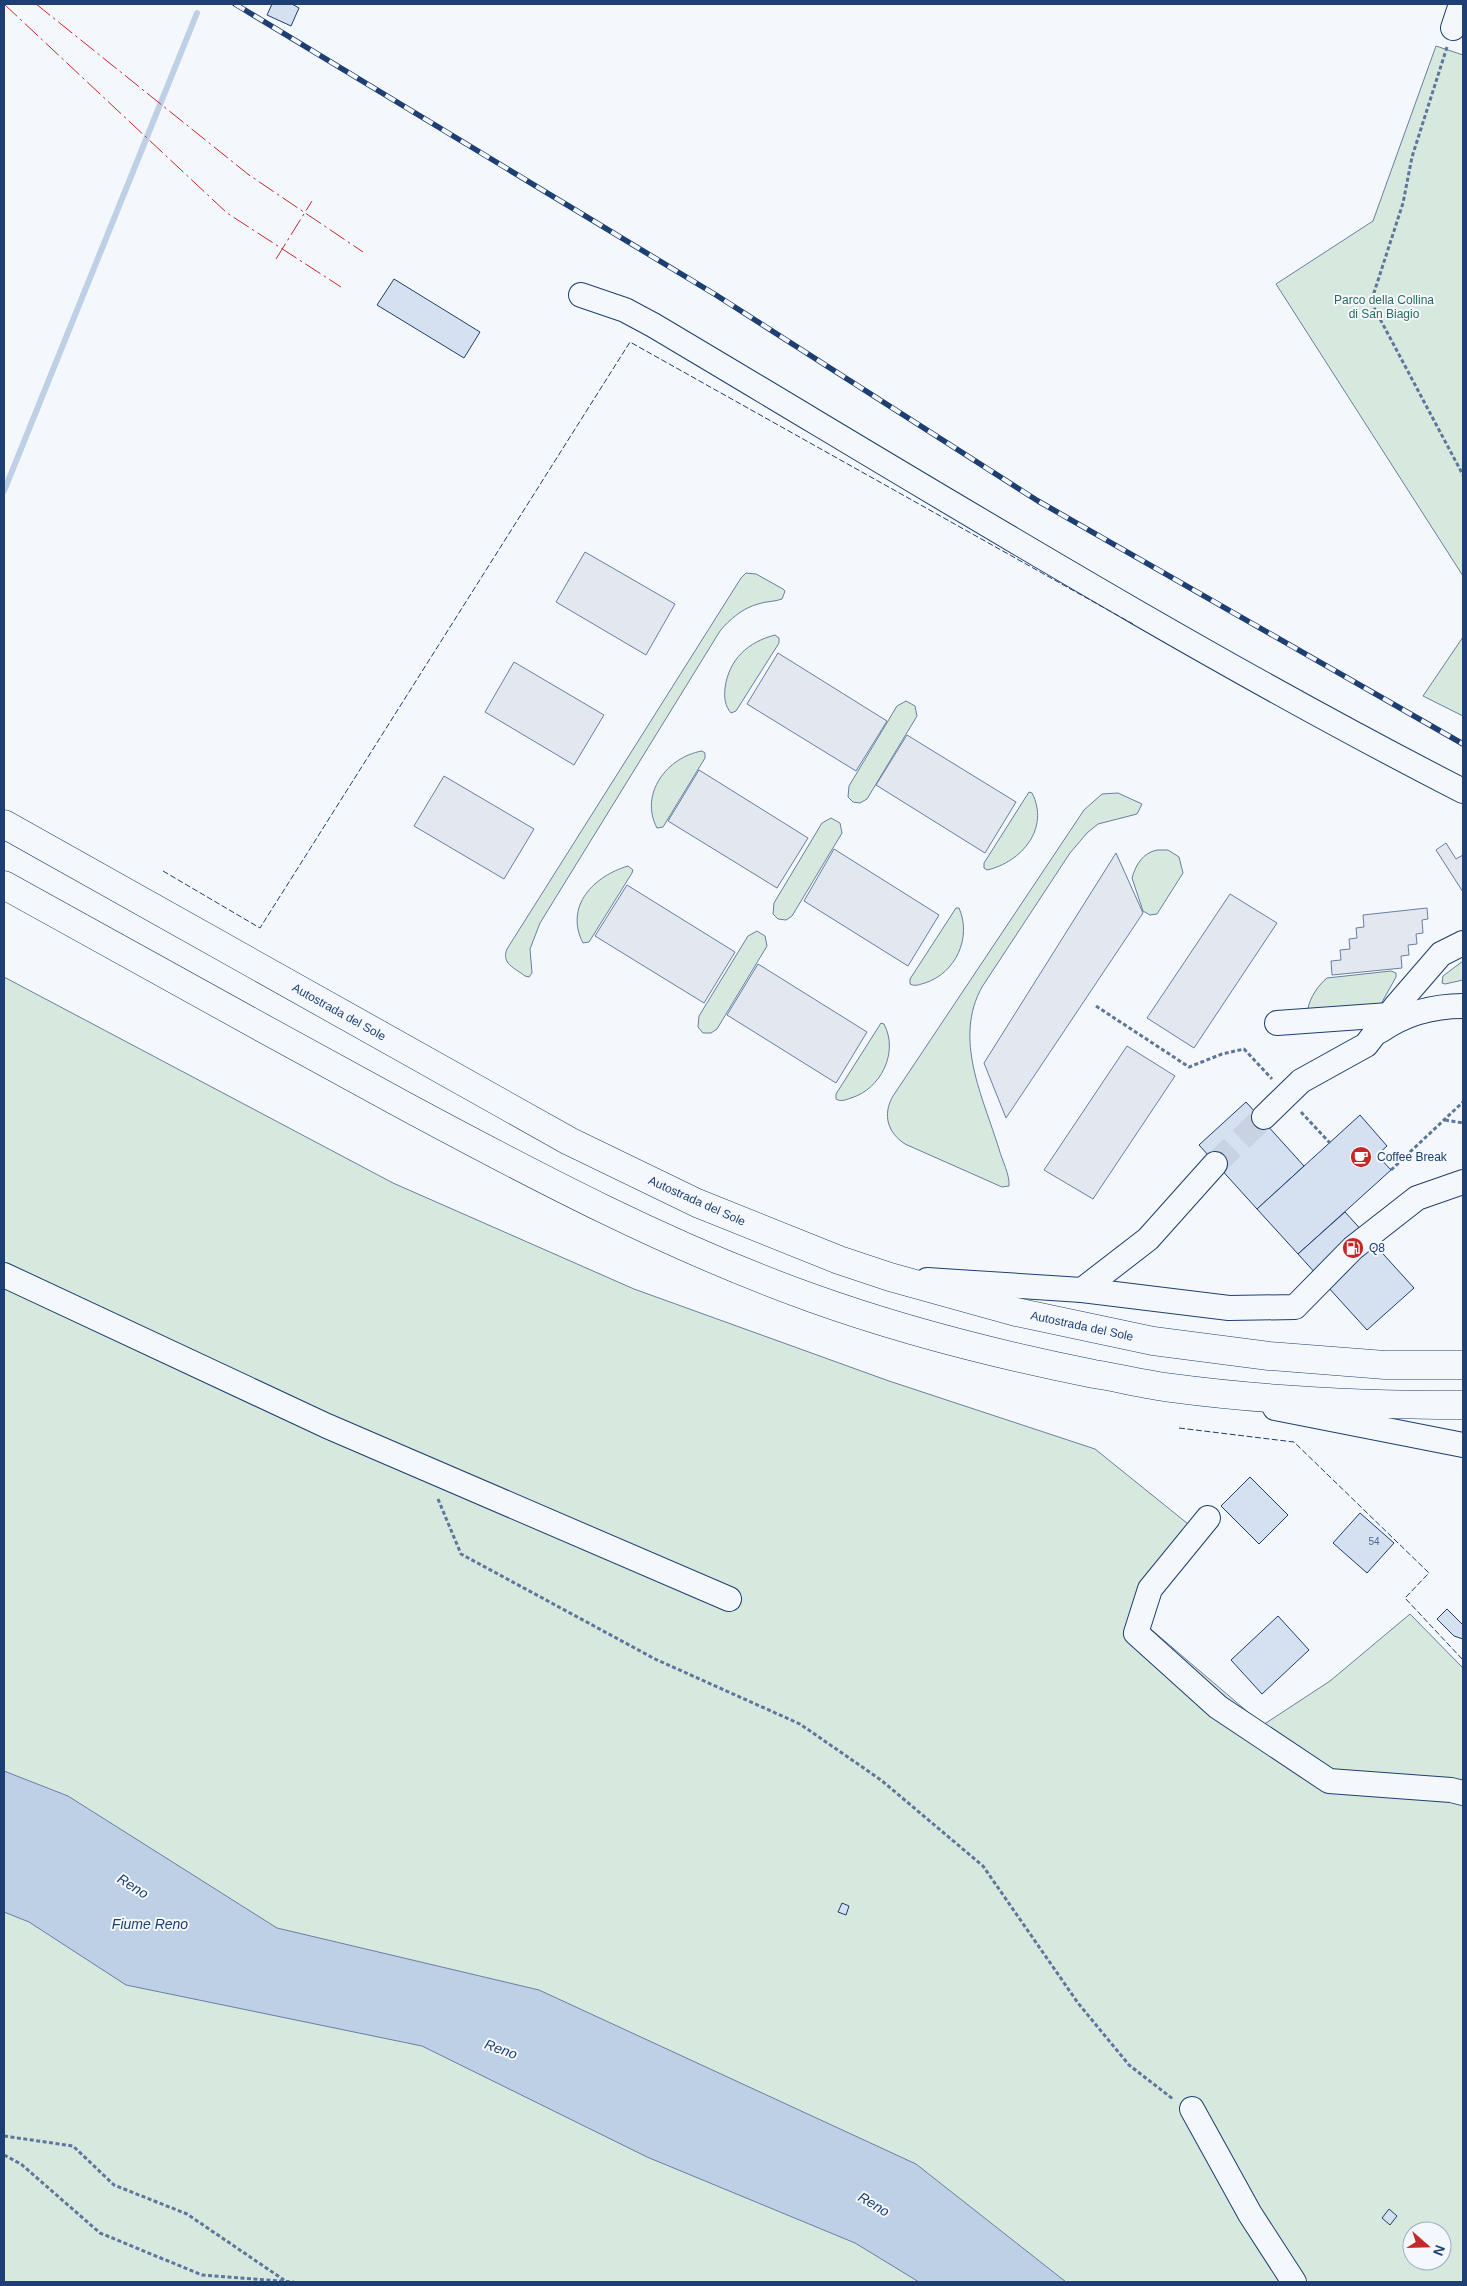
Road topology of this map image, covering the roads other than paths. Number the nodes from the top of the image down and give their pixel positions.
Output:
1 (1461, 4) edge
2 (1453, 28) road end
3 (581, 295) dead end
4 (1463, 791) edge
5 (4, 824) edge
6 (4, 884) edge
7 (1463, 943) edge
8 (1463, 1006) edge
9 (1389, 1015) junction
10 (1276, 1024) dead end
11 (1373, 1037) junction
12 (1264, 1117) tunnel mouth
13 (1215, 1164) tunnel mouth
14 (1463, 1182) edge
15 (4, 1275) edge
16 (890, 1277) junction
17 (1082, 1290) junction
18 (1463, 1365) edge
19 (1168, 1388) junction
20 (1463, 1406) edge
21 (1463, 1445) edge
22 (1208, 1518) dead end
23 (729, 1599) dead end
24 (1463, 1793) edge
25 (1192, 2109) road end
26 (1294, 2282) edge

1 - 2 street
3 - 4 street
5 - 16 highway, Autostrada del Sole
6 - 19 highway
7 - 9 street
8 - 11 street
9 - 10 street
9 - 11 street
11 - 12 street
13 - 17 street
14 - 17 street
15 - 23 street
16 - 17 street
16 - 18 highway, Autostrada del Sole
19 - 20 highway
19 - 21 street
22 - 24 street
25 - 26 street

